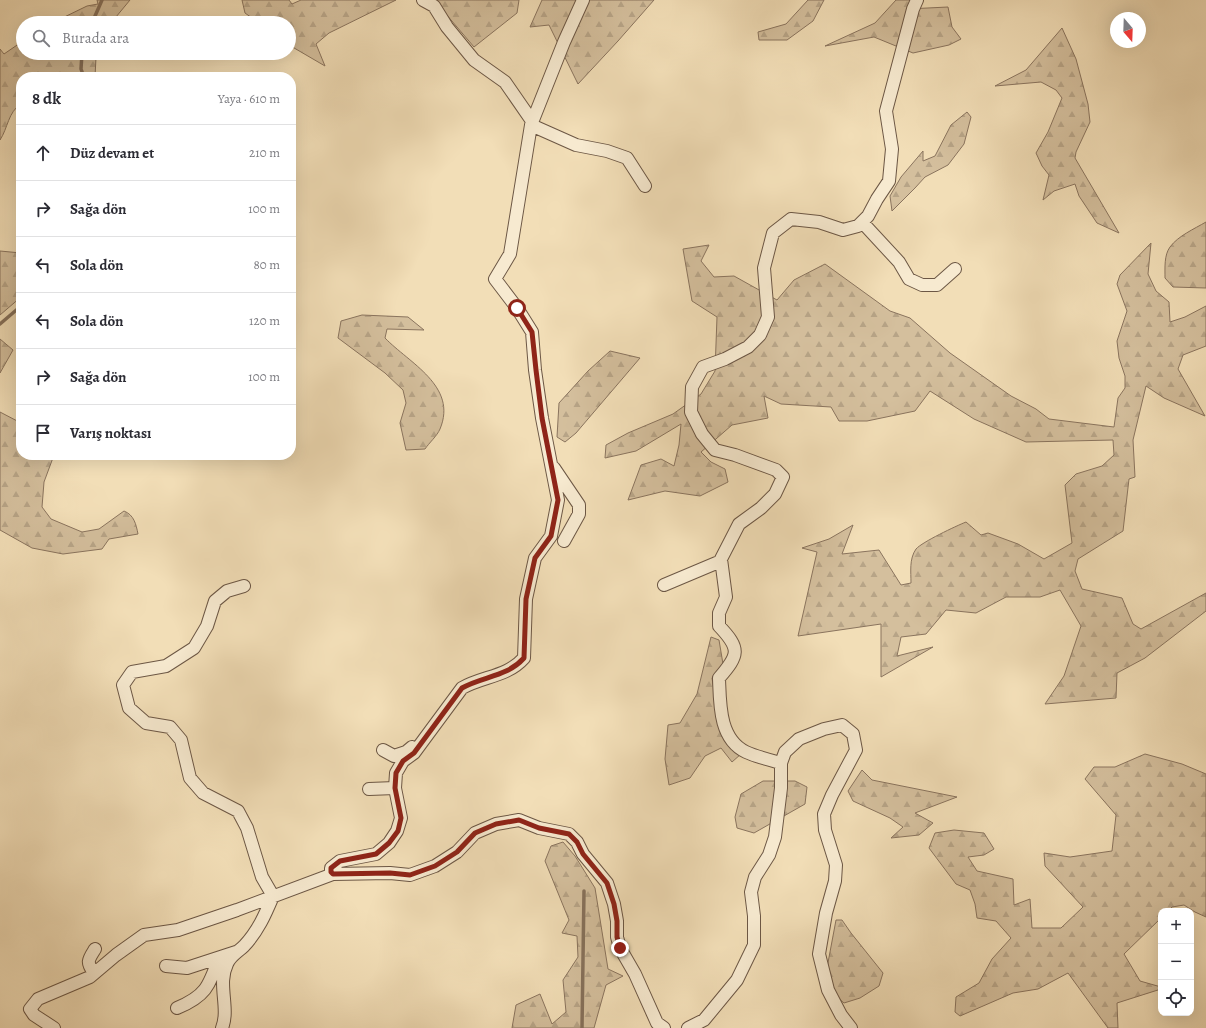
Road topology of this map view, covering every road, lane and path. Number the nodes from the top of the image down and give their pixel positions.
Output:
1 (423, 0) edge
2 (583, 0) edge
3 (917, 0) edge
4 (532, 123) junction
5 (645, 186) dead end
6 (862, 222) junction
7 (955, 269) dead end
8 (551, 464) junction
9 (564, 541) dead end
10 (721, 561) junction
11 (664, 585) dead end
12 (244, 586) dead end
13 (428, 734) junction
14 (383, 750) dead end
15 (781, 763) junction
16 (395, 788) junction
17 (369, 789) dead end
18 (333, 874) junction
19 (273, 896) junction
20 (95, 949) dead end
21 (237, 952) junction
22 (219, 958) junction
23 (166, 966) dead end
24 (94, 974) junction
25 (177, 1008) dead end
26 (54, 1028) edge
27 (222, 1028) edge
28 (664, 1028) edge
29 (688, 1028) edge
30 (851, 1028) edge

1 - 4 street
2 - 4 street
3 - 6 street
4 - 5 street
4 - 8 street
6 - 7 street
6 - 10 street
8 - 9 street
8 - 13 street
10 - 11 street
10 - 15 street
12 - 19 street
13 - 14 street
13 - 16 street
15 - 29 street
15 - 30 street
16 - 17 street
16 - 18 street
18 - 19 street
18 - 28 street
19 - 21 street
19 - 24 street
20 - 24 street
21 - 22 street
21 - 27 street
22 - 23 street
22 - 25 street
24 - 26 street

